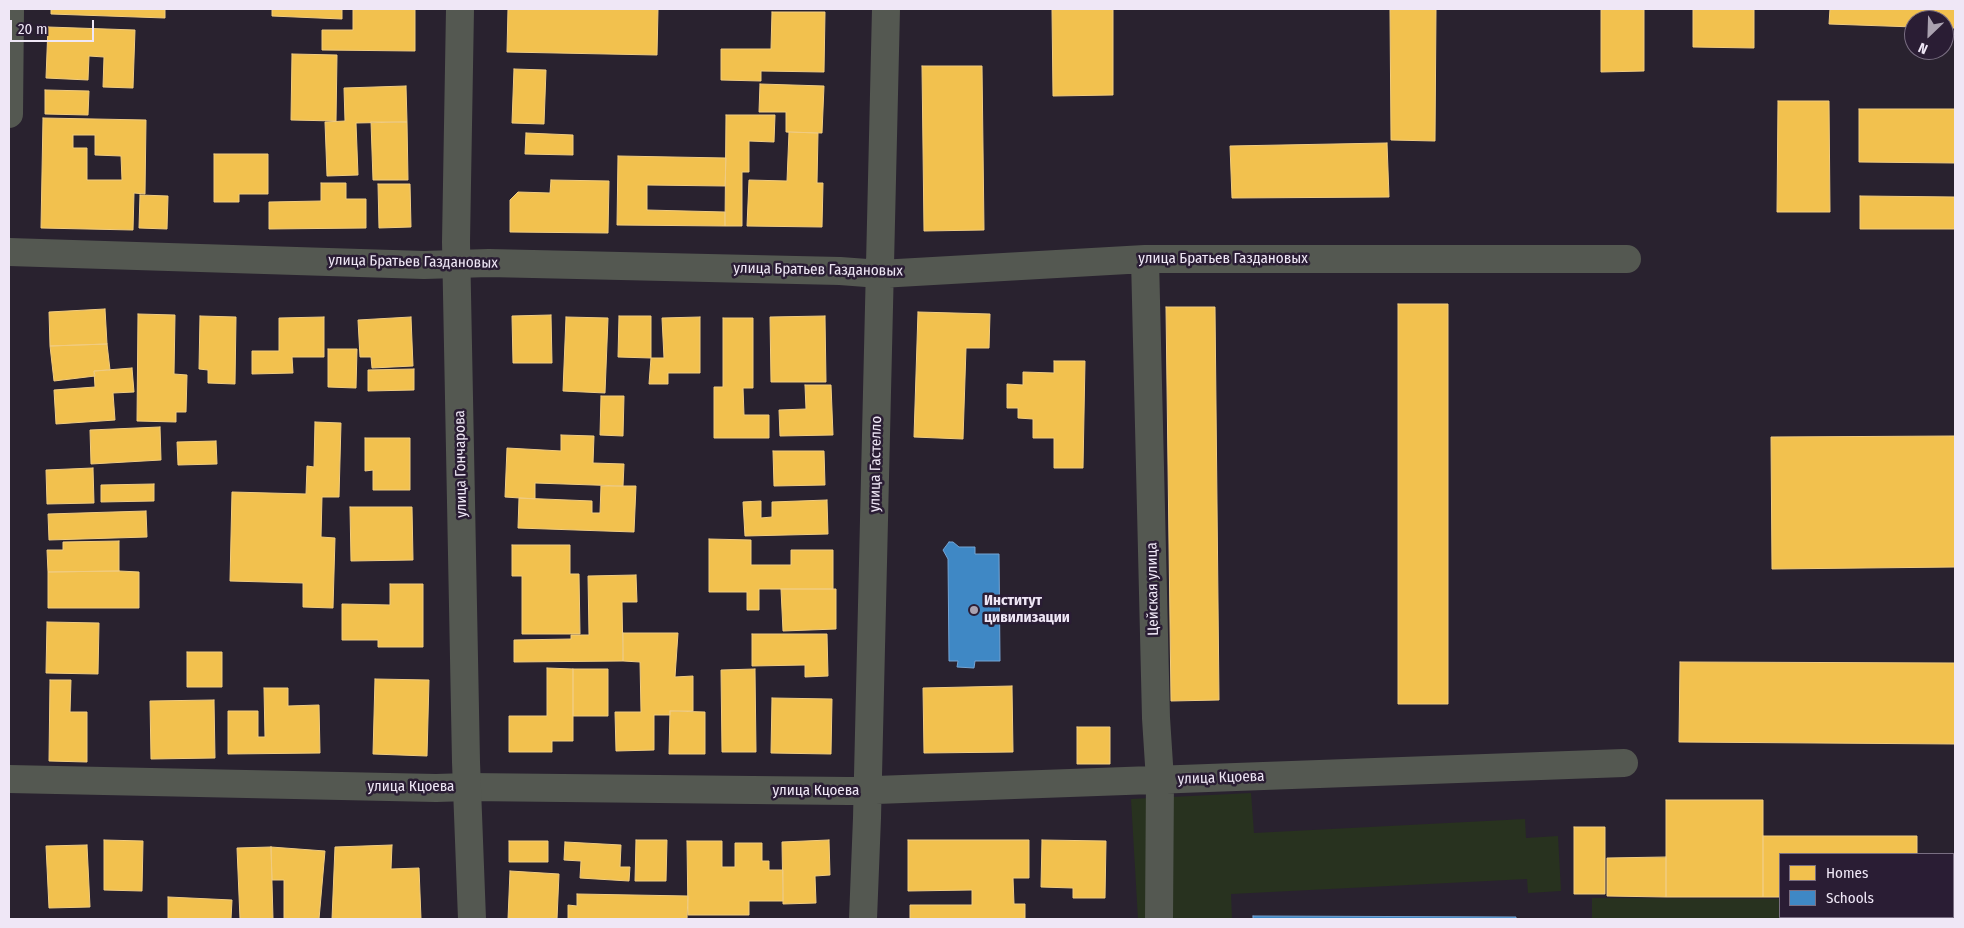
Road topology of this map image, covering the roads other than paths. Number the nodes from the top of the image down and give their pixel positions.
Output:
1 (10, 9) edge
2 (460, 9) edge
3 (886, 9) edge
4 (9, 114) edge
5 (9, 252) edge
6 (1145, 259) junction
7 (1627, 259) dead end
8 (458, 264) junction
9 (880, 274) junction
10 (1624, 763) dead end
11 (9, 779) edge
12 (1160, 780) junction
13 (468, 787) junction
14 (868, 791) junction
15 (472, 919) edge
16 (863, 919) edge
17 (1159, 919) edge

1 - 4 street
2 - 8 street, улица Гончарова
3 - 9 street, улица Гастелло
5 - 8 street, улица Братьев Газдановых
6 - 7 street, улица Братьев Газдановых
6 - 9 street, улица Братьев Газдановых
6 - 12 street, Цейская улица
8 - 9 street, улица Братьев Газдановых
8 - 13 street, улица Гончарова
9 - 14 street, улица Гастелло
10 - 12 street, улица Кцоева
11 - 13 street, улица Кцоева
12 - 14 street, улица Кцоева
12 - 17 street, Цейская улица
13 - 14 street, улица Кцоева
13 - 15 street, улица Гончарова
14 - 16 street, улица Гастелло

